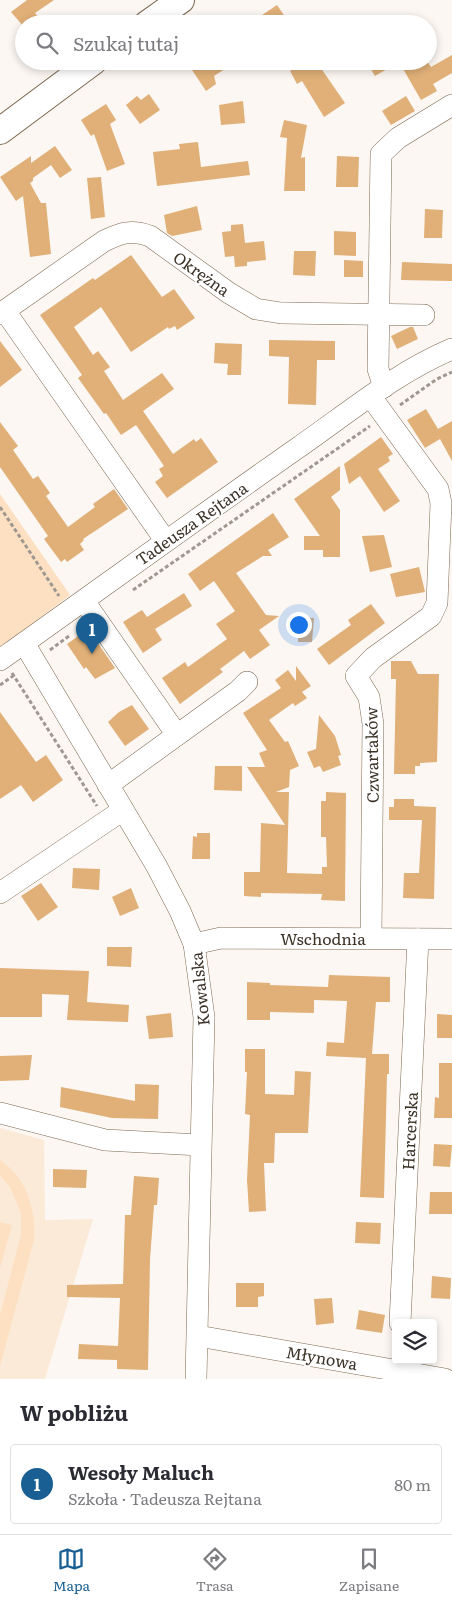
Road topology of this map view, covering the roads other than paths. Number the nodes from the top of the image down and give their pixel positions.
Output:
1 (181, 0) edge
2 (160, 15) edge
3 (81, 70) edge
4 (47, 94) junction
5 (452, 105) edge
6 (0, 122) edge
7 (0, 131) edge
8 (2, 312) edge
9 (424, 315) dead end
10 (378, 316) junction
11 (452, 348) edge
12 (378, 392) junction
13 (165, 540) junction
14 (83, 610) junction
15 (24, 643) junction
16 (7, 668) edge
17 (247, 682) dead end
18 (177, 735) junction
19 (108, 786) junction
20 (117, 814) junction
21 (0, 893) edge
22 (371, 938) junction
23 (418, 939) junction
24 (452, 939) edge
25 (194, 944) junction
26 (0, 1113) edge
27 (200, 1145) junction
28 (400, 1319) edge
29 (198, 1336) junction
30 (398, 1365) edge
31 (196, 1379) edge
32 (445, 1379) edge

1 - 2 main road
3 - 4 main road
4 - 6 main road
4 - 7 main road
5 - 10 street
8 - 10 street, Okrężna
8 - 13 street, Okrężna
9 - 10 street, Okrężna
10 - 12 street
11 - 12 street, Tadeusza Rejtana
12 - 13 street, Tadeusza Rejtana
12 - 22 street, Czwartaków
13 - 14 street, Tadeusza Rejtana
14 - 15 street, Tadeusza Rejtana
14 - 18 street
15 - 16 street, Tadeusza Rejtana
15 - 19 street, Kowalska
17 - 18 street
18 - 19 street
19 - 20 street, Kowalska
20 - 21 street
20 - 25 street, Kowalska
22 - 23 street, Wschodnia
22 - 25 street, Wschodnia
23 - 24 street, Wschodnia
23 - 28 street, Harcerska
25 - 27 street, Kowalska
26 - 27 street
27 - 29 street, Kowalska
29 - 30 street, Młynowa
29 - 31 street, Kowalska
30 - 32 street, Młynowa

